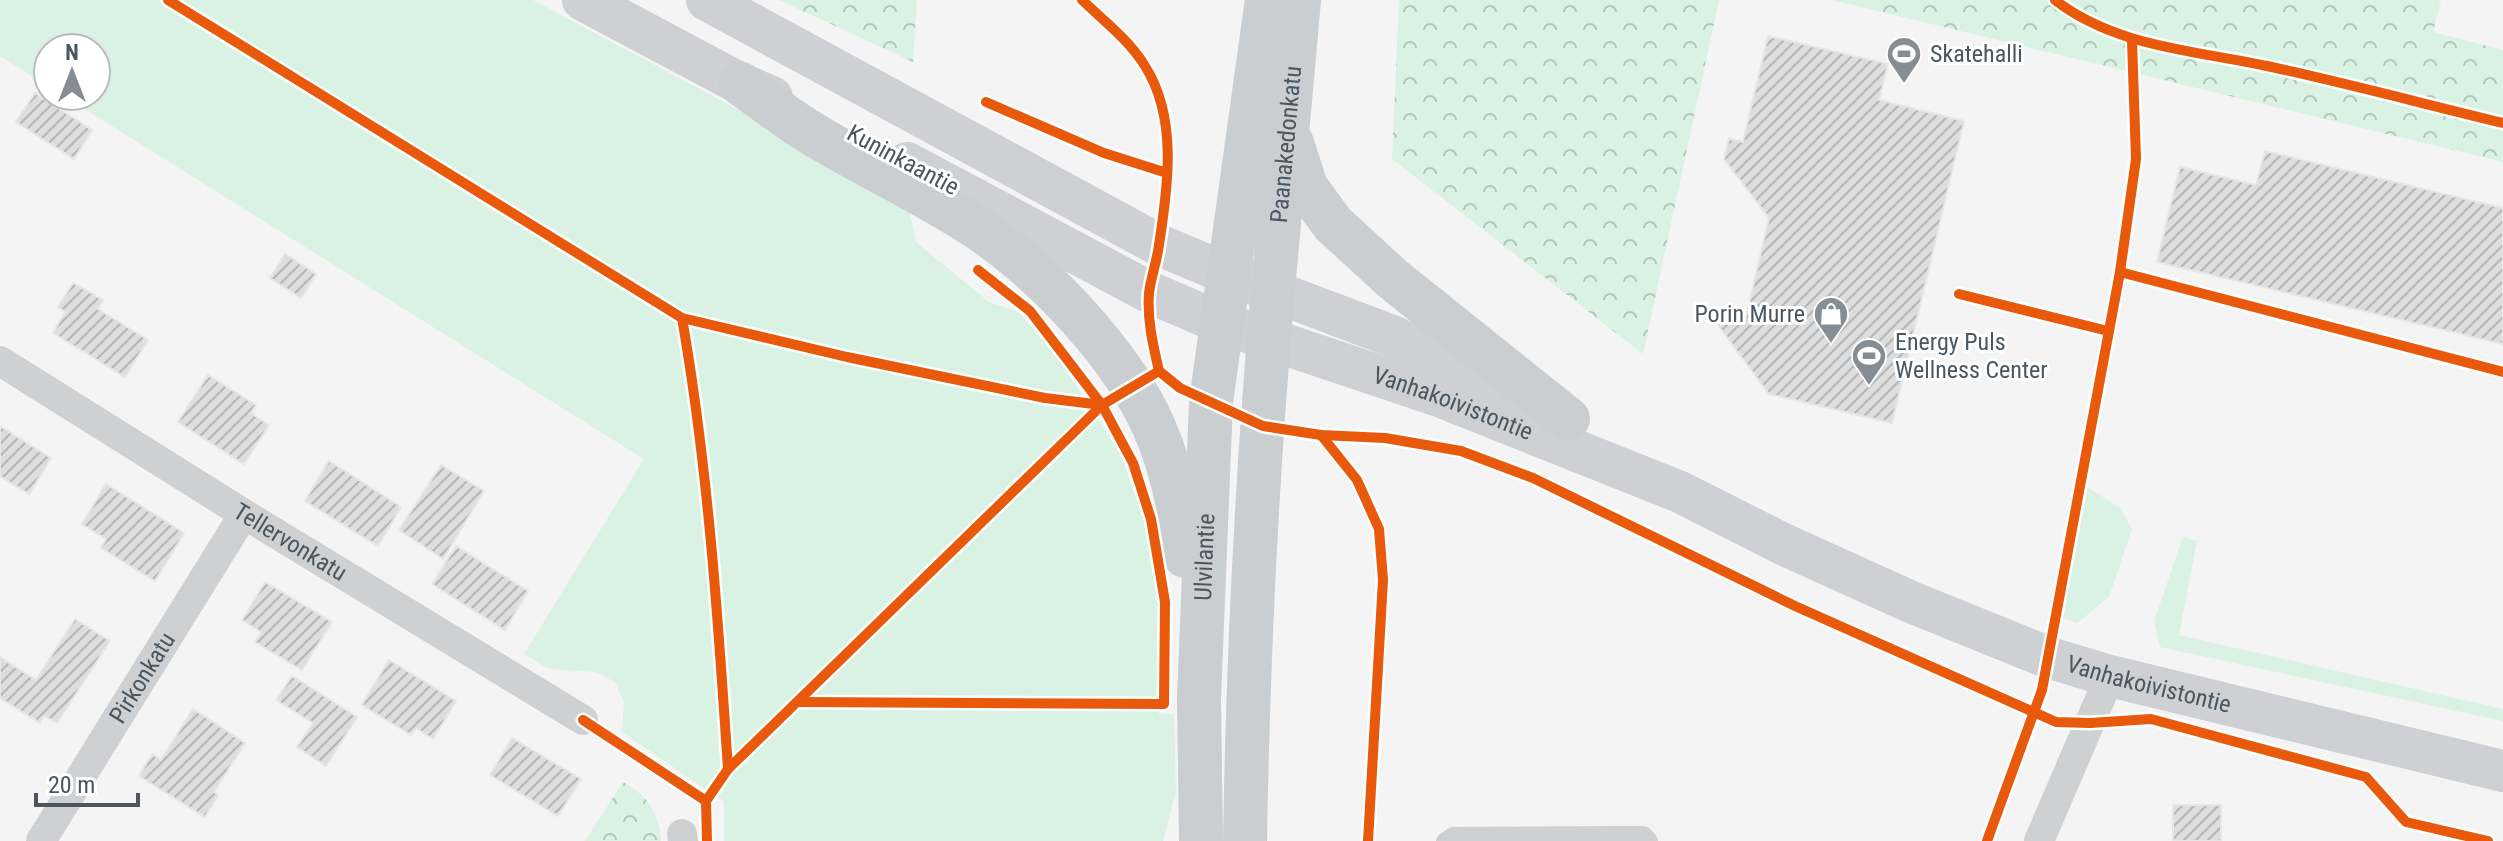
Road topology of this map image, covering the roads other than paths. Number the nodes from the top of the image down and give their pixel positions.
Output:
1 (583, 0) edge
2 (707, 0) edge
3 (1267, 0) edge
4 (1299, 0) edge
5 (741, 84) junction
6 (1288, 133) junction
7 (1228, 274) junction
8 (1273, 290) junction
9 (1221, 323) junction
10 (1269, 341) junction
11 (0, 361) edge
12 (1568, 419) junction
13 (1680, 492) junction
14 (244, 514) junction
15 (2110, 676) junction
16 (1199, 698) junction
17 (583, 720) dead end
18 (2503, 771) edge
19 (1622, 838) edge
20 (41, 841) edge
21 (1201, 841) edge
22 (1245, 841) edge
23 (1444, 841) edge
24 (1650, 841) edge
25 (2039, 841) edge

1 - 5 main road, Kuninkaantie
2 - 7 main road, Kuninkaantie
3 - 7 main road, Paanakedonkatu
4 - 6 main road, Paanakedonkatu
5 - 9 main road, Kuninkaantie
5 - 16 main road
6 - 8 main road, Paanakedonkatu
6 - 12 main road
7 - 8 main road, Kuninkaantie
7 - 9 main road, Ulvilantie
8 - 10 main road, Ulvilantie
8 - 12 main road, Vanhakoivistontie
9 - 10 main road, Vanhakoivistontie
9 - 16 main road, Ulvilantie
10 - 13 main road, Vanhakoivistontie
10 - 22 main road, Ulvilantie
11 - 14 street, Tellervonkatu
12 - 13 main road, Vanhakoivistontie
13 - 15 main road, Vanhakoivistontie
14 - 17 street, Tellervonkatu
14 - 20 street, Pirkonkatu
15 - 18 main road, Vanhakoivistontie
15 - 25 street
16 - 21 main road, Ulvilantie
19 - 23 lane
19 - 24 lane

